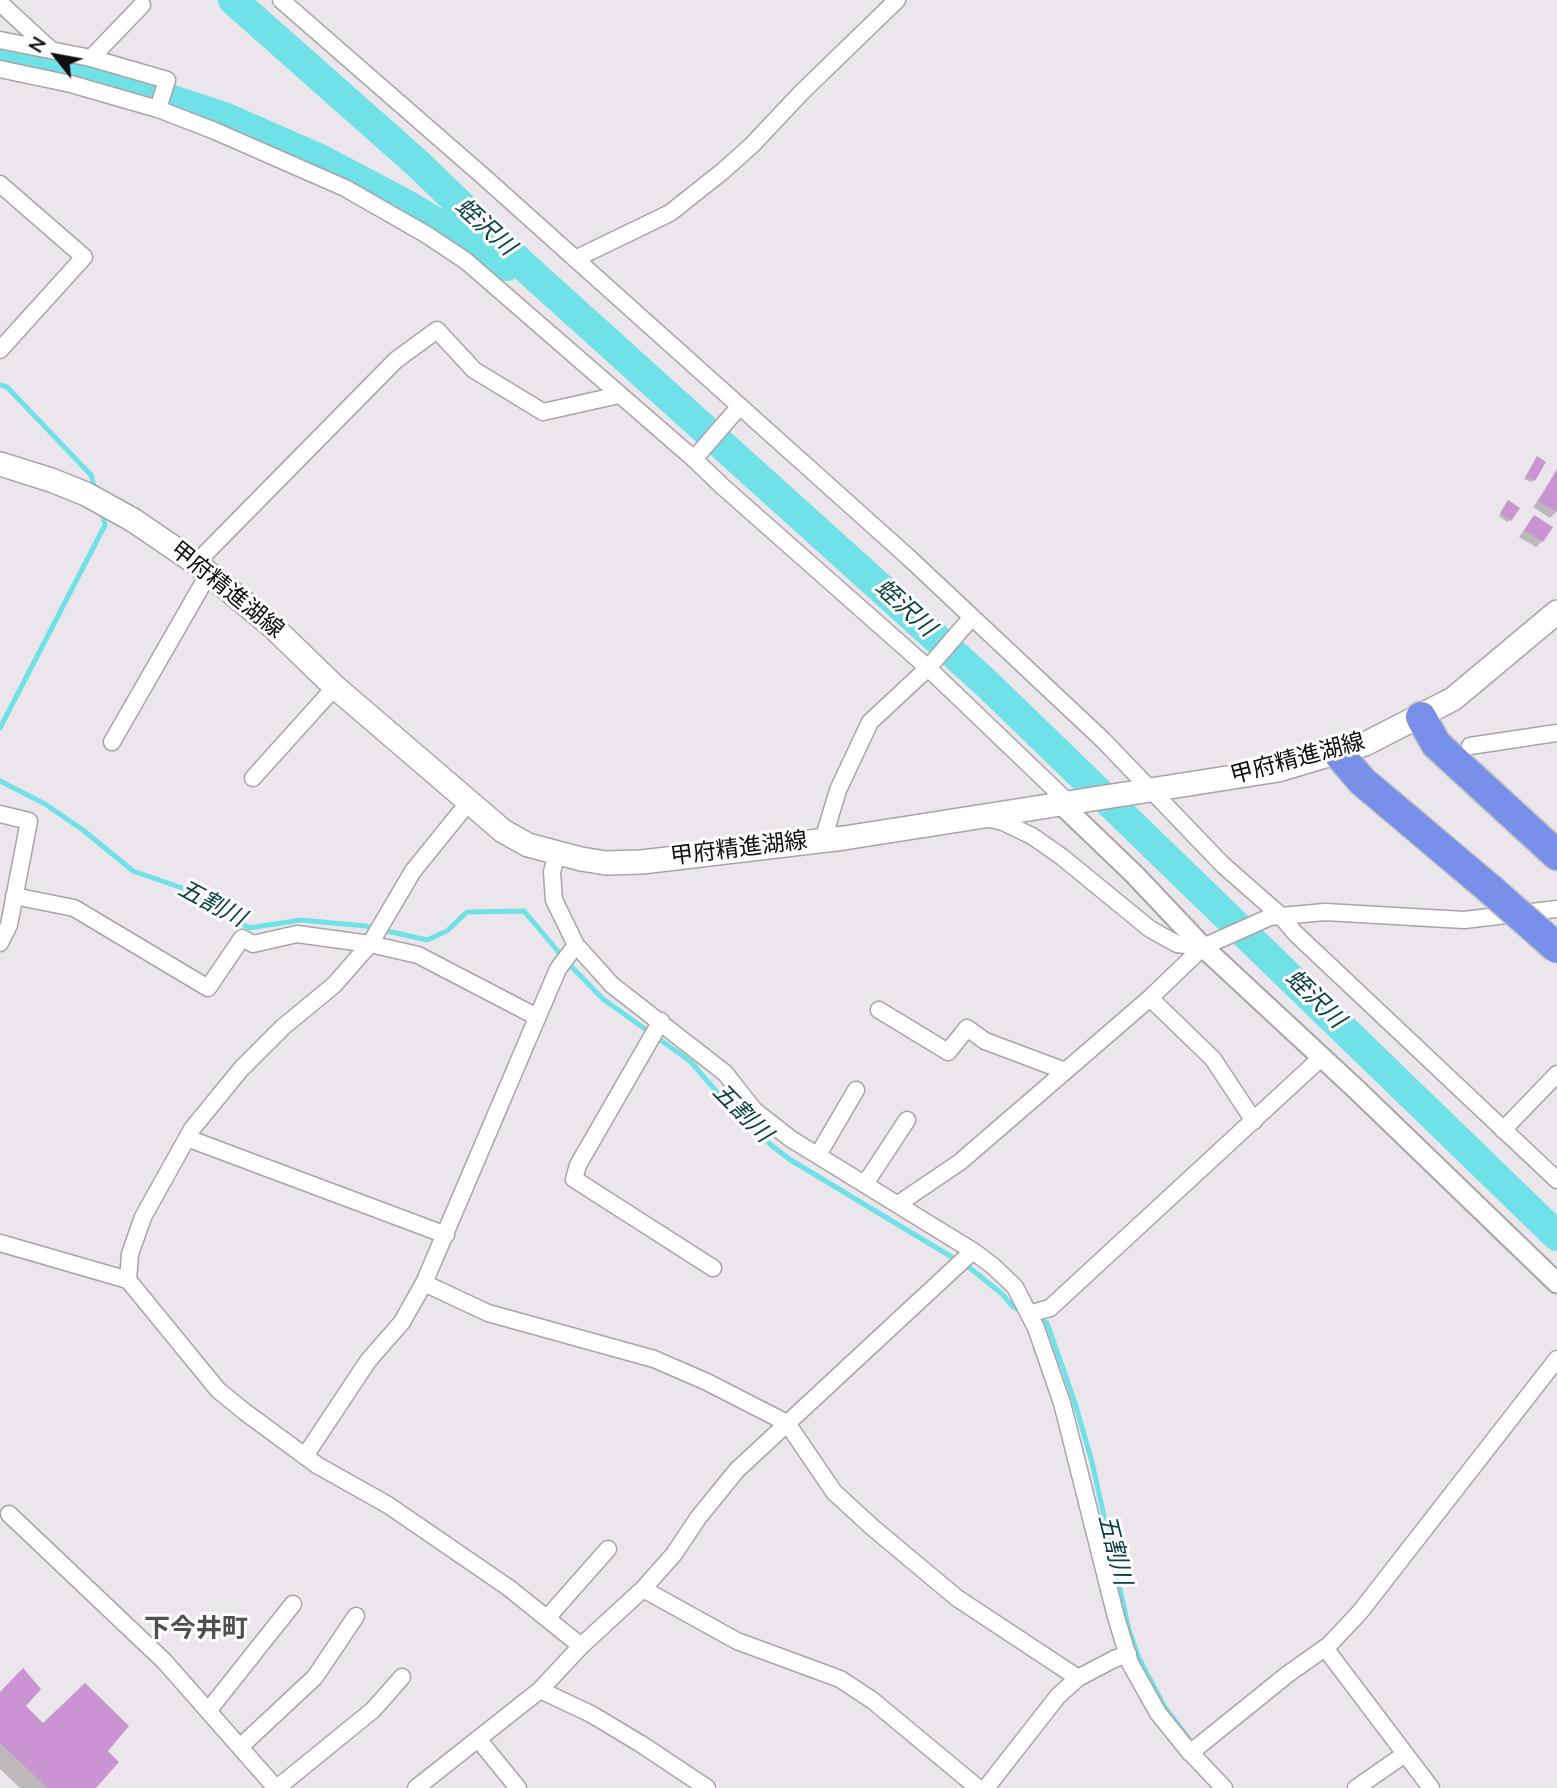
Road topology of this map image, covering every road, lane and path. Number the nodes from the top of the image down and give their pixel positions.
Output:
1 (281, 0) edge
2 (897, 0) edge
3 (0, 3) edge
4 (142, 5) dead end
5 (0, 40) edge
6 (51, 49) junction
7 (90, 58) junction
8 (0, 69) edge
9 (158, 108) junction
10 (0, 184) edge
11 (575, 259) junction
12 (0, 350) edge
13 (619, 395) junction
14 (735, 411) junction
15 (696, 456) junction
16 (0, 464) edge
17 (202, 568) junction
18 (1557, 612) edge
19 (969, 620) junction
20 (930, 666) junction
21 (335, 687) junction
22 (1421, 717) junction
23 (1557, 733) edge
24 (112, 742) dead end
25 (1470, 746) dead end
26 (1338, 753) junction
27 (253, 778) dead end
28 (1148, 792) junction
29 (468, 803) junction
30 (1068, 804) junction
31 (0, 814) edge
32 (984, 817) junction
33 (823, 840) junction
34 (557, 854) junction
35 (1557, 855) edge
36 (14, 897) junction
37 (1557, 909) edge
38 (1275, 916) junction
39 (0, 943) edge
40 (370, 944) junction
41 (576, 944) junction
42 (1209, 945) junction
43 (1557, 948) edge
44 (1150, 998) junction
45 (879, 1010) dead end
46 (537, 1017) junction
47 (661, 1021) junction
48 (1322, 1058) junction
49 (1065, 1072) junction
50 (1557, 1074) edge
51 (856, 1090) dead end
52 (907, 1120) dead end
53 (1254, 1121) junction
54 (1503, 1130) junction
55 (187, 1138) junction
56 (818, 1155) junction
57 (1557, 1180) edge
58 (865, 1184) junction
59 (898, 1204) junction
60 (446, 1234) junction
61 (0, 1243) edge
62 (973, 1251) junction
63 (713, 1268) dead end
64 (128, 1280) junction
65 (424, 1283) junction
66 (1557, 1283) edge
67 (1029, 1314) junction
68 (1557, 1359) edge
69 (787, 1423) junction
70 (305, 1456) junction
71 (9, 1514) dead end
72 (608, 1549) dead end
73 (643, 1589) junction
74 (293, 1604) dead end
75 (356, 1616) dead end
76 (547, 1618) junction
77 (580, 1646) junction
78 (1325, 1648) junction
79 (1128, 1654) junction
80 (402, 1677) dead end
81 (1078, 1678) junction
82 (540, 1690) junction
83 (208, 1711) junction
84 (478, 1739) junction
85 (240, 1747) junction
86 (1190, 1753) junction
87 (1405, 1754) junction
88 (419, 1787) edge
89 (277, 1788) edge
90 (518, 1788) edge
91 (707, 1788) edge
92 (978, 1788) edge
93 (986, 1788) edge
94 (1224, 1788) edge
95 (1356, 1788) edge
96 (1431, 1788) edge

1 - 11 street
2 - 11 street
3 - 6 street
4 - 7 street
5 - 6 street
6 - 7 street
7 - 9 street
8 - 9 street
9 - 13 street
10 - 12 street
11 - 14 street
13 - 15 street
13 - 17 street
14 - 15 street
14 - 19 street
15 - 20 street
16 - 17 main road, 甲府精進湖線
17 - 21 main road, 甲府精進湖線
17 - 24 street
18 - 22 main road, 甲府精進湖線
19 - 20 street
19 - 28 street
20 - 30 street
20 - 33 street
21 - 27 street
21 - 29 main road, 甲府精進湖線
22 - 26 main road, 甲府精進湖線
22 - 35 highway
23 - 25 street
26 - 28 main road, 甲府精進湖線
26 - 43 highway, bridge
28 - 30 main road, 甲府精進湖線
28 - 38 street
29 - 34 main road, 甲府精進湖線
29 - 40 street
30 - 32 main road, 甲府精進湖線
30 - 42 street
31 - 36 street
32 - 33 main road, 甲府精進湖線
32 - 42 street
33 - 34 main road, 甲府精進湖線
34 - 41 street
36 - 39 street
36 - 40 street
37 - 38 street
38 - 42 street
38 - 54 street
40 - 46 street
40 - 55 street
41 - 46 street
41 - 47 street
42 - 44 street
42 - 48 street
44 - 49 street
44 - 53 street
45 - 49 street
46 - 60 street
47 - 56 street
47 - 63 street
48 - 53 street
48 - 66 street
49 - 59 street
50 - 54 street
51 - 56 street
52 - 58 street
53 - 67 street
54 - 57 street
55 - 60 street
55 - 64 street
56 - 58 street
58 - 59 street
59 - 62 street
60 - 65 street
61 - 64 street
62 - 67 street
62 - 69 street
64 - 70 street
65 - 69 street
65 - 70 street
67 - 79 street
68 - 78 street
69 - 73 street
69 - 81 street
70 - 76 street
71 - 83 street
72 - 76 street
73 - 77 street
73 - 92 street
74 - 83 street
75 - 85 street
76 - 77 street
77 - 82 street
78 - 86 street
78 - 87 street
79 - 81 street
79 - 86 street
80 - 89 street
81 - 93 street
82 - 84 street
82 - 91 street
83 - 85 street
84 - 88 street
84 - 90 street
85 - 89 street
86 - 94 street
87 - 95 street
87 - 96 street

